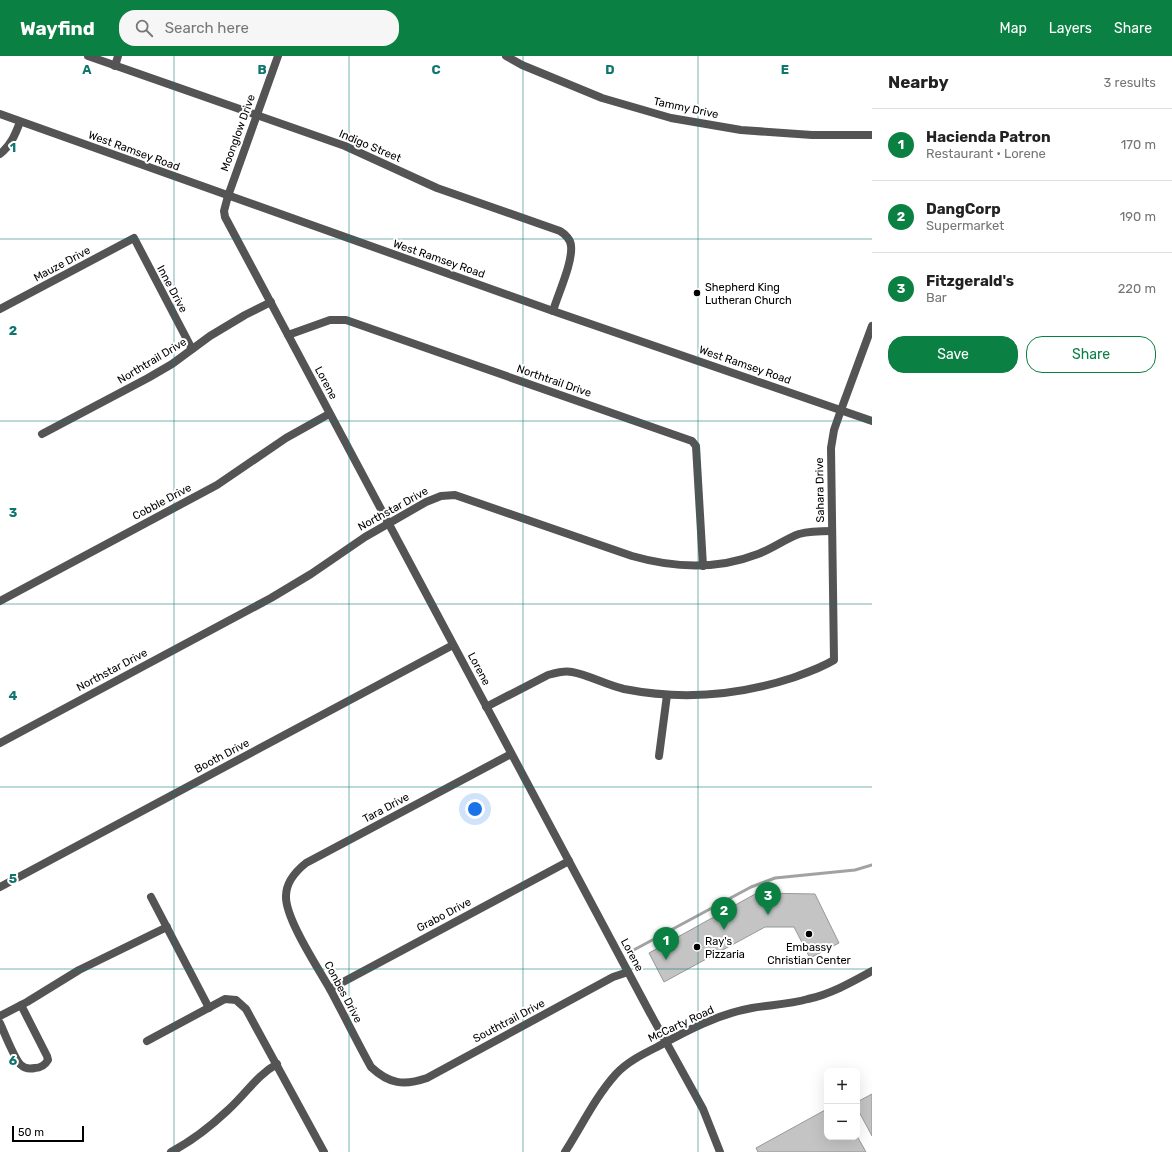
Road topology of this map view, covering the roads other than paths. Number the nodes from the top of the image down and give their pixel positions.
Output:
1 (88, 56) edge
2 (118, 56) edge
3 (278, 56) edge
4 (506, 56) edge
5 (115, 66) junction
6 (0, 114) edge
7 (256, 115) junction
8 (20, 122) junction
9 (872, 135) edge
10 (0, 154) edge
11 (228, 196) junction
12 (134, 238) joint
13 (271, 302) junction
14 (0, 309) edge
15 (553, 311) junction
16 (872, 326) edge
17 (288, 336) junction
18 (192, 350) junction
19 (841, 410) junction
20 (329, 414) junction
21 (872, 421) edge
22 (42, 434) dead end
23 (389, 523) junction
24 (832, 531) junction
25 (703, 566) junction
26 (0, 601) edge
27 (453, 645) junction
28 (667, 695) junction
29 (486, 707) junction
30 (0, 743) edge
31 (511, 754) junction
32 (658, 756) dead end
33 (569, 861) junction
34 (0, 887) edge
35 (286, 896) joint
36 (151, 897) dead end
37 (167, 927) junction
38 (872, 971) edge
39 (628, 972) junction
40 (330, 989) junction
41 (21, 1005) junction
42 (209, 1008) junction
43 (0, 1016) edge
44 (0, 1023) edge
45 (147, 1041) dead end
46 (666, 1042) junction
47 (277, 1064) junction
48 (400, 1083) joint
49 (171, 1152) edge
50 (324, 1152) edge
51 (564, 1152) edge
52 (720, 1152) edge

1 - 5 street, Indigo Street
2 - 5 street
3 - 7 street, Moonglow Drive
4 - 9 street, Tammy Drive
5 - 7 street, Indigo Street
6 - 8 street, West Ramsey Road
7 - 11 street, Moonglow Drive
7 - 15 street, Indigo Street
8 - 10 street
8 - 11 street, West Ramsey Road
11 - 13 street, Lorene
11 - 15 street, West Ramsey Road
12 - 14 street, Mauze Drive
12 - 18 street, Inne Drive
13 - 17 street, Lorene
13 - 18 street, Northtrail Drive
15 - 19 street, West Ramsey Road
16 - 19 street, Sahara Drive
17 - 20 street, Lorene
17 - 25 street, Northtrail Drive
18 - 22 street, Northtrail Drive
19 - 21 street, West Ramsey Road
19 - 24 street, Sahara Drive
20 - 23 street, Lorene
20 - 26 street, Cobble Drive
23 - 25 street, Northstar Drive
23 - 27 street, Lorene
23 - 30 street, Northstar Drive
24 - 25 street, Northstar Drive
24 - 28 street, Sahara Drive
27 - 29 street, Lorene
27 - 34 street, Booth Drive
28 - 29 street
28 - 32 street
29 - 31 street, Lorene
31 - 33 street, Lorene
31 - 35 street, Tara Drive
33 - 39 street, Lorene
33 - 40 street, Grabo Drive
35 - 40 street, Conbes Drive
36 - 37 street
37 - 41 street
37 - 42 street
38 - 46 street, McCarty Road
39 - 46 street, Lorene
39 - 48 street, Southtrail Drive
40 - 48 street, Conbes Drive
41 - 43 street
41 - 44 street
42 - 45 street
42 - 47 street
46 - 51 street, McCarty Road
46 - 52 street, Lorene
47 - 49 street
47 - 50 street

